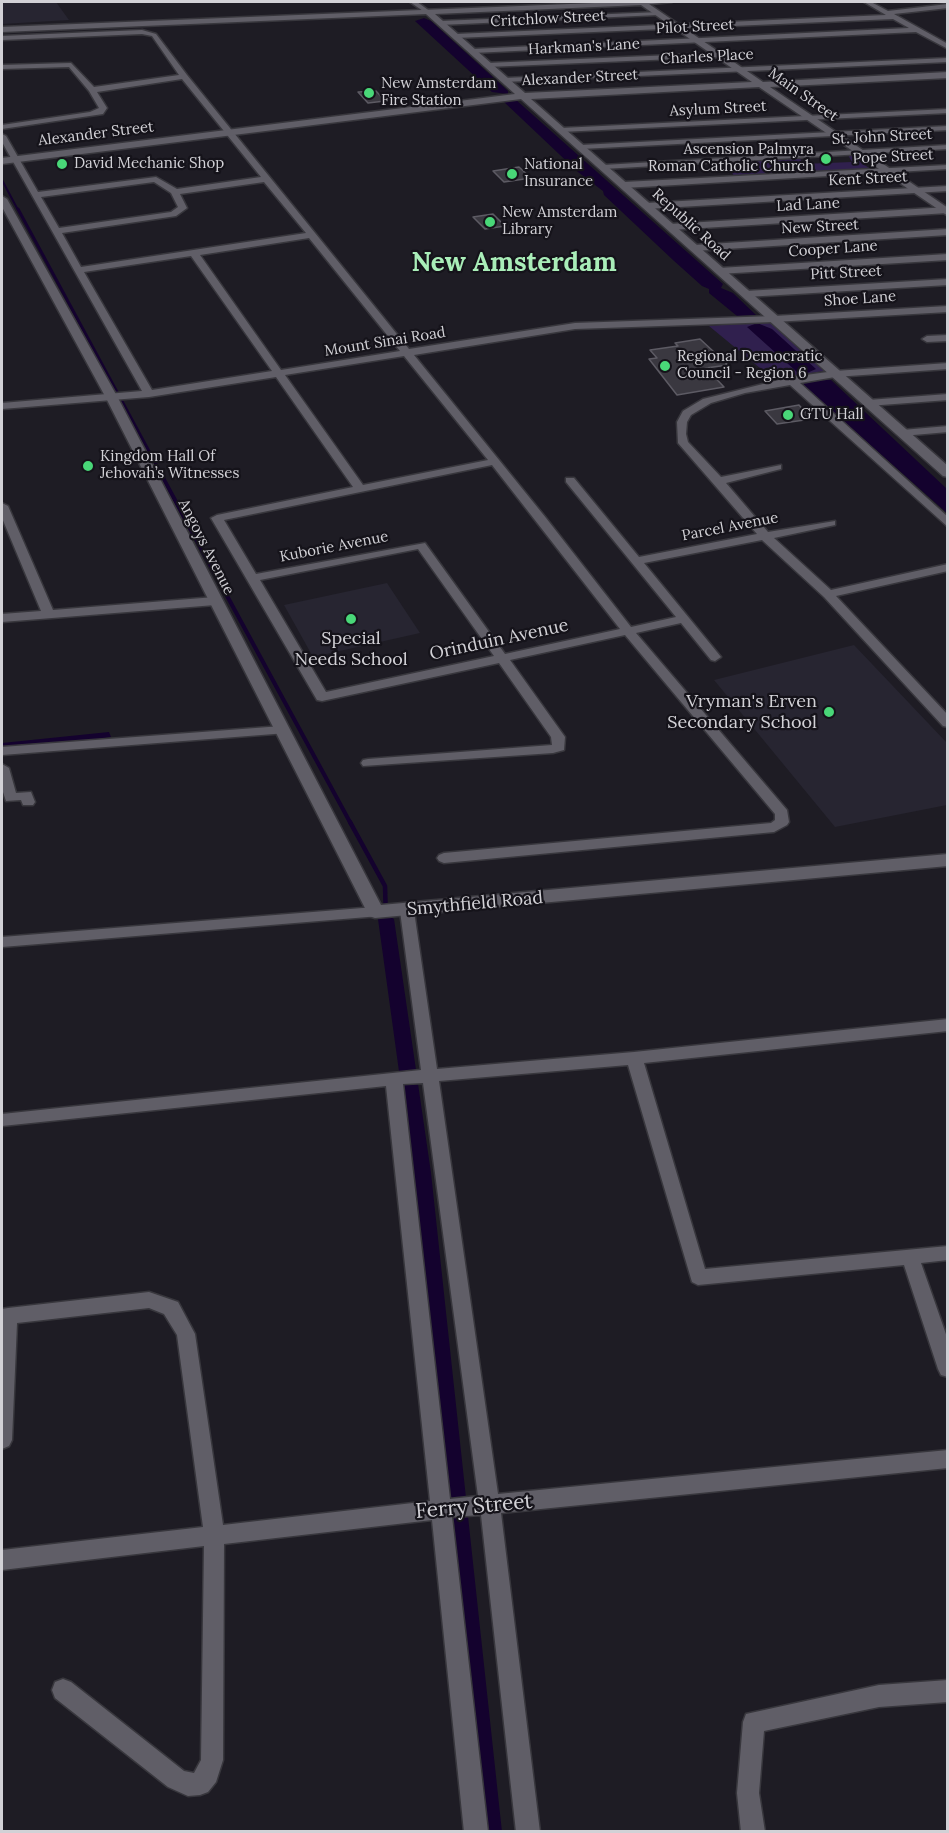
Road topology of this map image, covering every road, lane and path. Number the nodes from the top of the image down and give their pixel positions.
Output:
1 (414, 2) edge
2 (642, 2) edge
3 (669, 2) edge
4 (867, 2) edge
5 (948, 6) edge
6 (428, 12) junction
7 (658, 13) junction
8 (891, 15) junction
9 (440, 22) junction
10 (677, 26) junction
11 (2, 29) edge
12 (918, 30) junction
13 (456, 36) junction
14 (2, 38) edge
15 (697, 40) junction
16 (938, 41) junction
17 (948, 41) edge
18 (948, 47) edge
19 (473, 51) junction
20 (718, 55) junction
21 (948, 60) edge
22 (487, 65) junction
23 (2, 67) edge
24 (739, 69) junction
25 (948, 75) edge
26 (184, 77) junction
27 (504, 80) junction
28 (761, 84) junction
29 (92, 90) junction
30 (522, 96) junction
31 (948, 111) edge
32 (809, 117) junction
33 (2, 127) edge
34 (948, 128) edge
35 (561, 130) junction
36 (228, 132) junction
37 (833, 134) junction
38 (2, 136) edge
39 (581, 147) junction
40 (948, 147) edge
41 (857, 151) junction
42 (13, 159) junction
43 (2, 161) edge
44 (603, 167) junction
45 (948, 167) edge
46 (886, 170) junction
47 (267, 179) junction
48 (624, 185) junction
49 (948, 188) edge
50 (914, 190) junction
51 (175, 192) junction
52 (35, 195) junction
53 (2, 199) edge
54 (646, 206) junction
55 (946, 211) edge
56 (670, 227) junction
57 (57, 231) junction
58 (948, 232) edge
59 (312, 235) junction
60 (694, 248) junction
61 (194, 253) junction
62 (948, 256) edge
63 (79, 270) junction
64 (719, 271) junction
65 (948, 282) edge
66 (746, 294) junction
67 (948, 309) edge
68 (774, 319) junction
69 (948, 338) edge
70 (927, 339) dead end
71 (406, 354) junction
72 (948, 366) edge
73 (278, 374) junction
74 (835, 374) junction
75 (791, 380) junction
76 (149, 394) junction
77 (115, 398) junction
78 (948, 398) edge
79 (868, 403) junction
80 (2, 406) edge
81 (948, 429) edge
82 (902, 433) junction
83 (493, 462) junction
84 (777, 467) dead end
85 (944, 467) edge
86 (570, 480) dead end
87 (719, 481) junction
88 (359, 488) junction
89 (2, 506) edge
90 (831, 523) dead end
91 (948, 524) edge
92 (765, 536) junction
93 (636, 561) junction
94 (948, 567) edge
95 (254, 578) junction
96 (828, 594) junction
97 (215, 601) junction
98 (49, 615) junction
99 (2, 618) edge
100 (683, 619) junction
101 (627, 630) junction
102 (501, 657) junction
103 (715, 657) dead end
104 (948, 723) edge
105 (282, 730) junction
106 (2, 752) edge
107 (368, 763) dead end
108 (2, 768) edge
109 (28, 802) dead end
110 (444, 858) dead end
111 (948, 860) edge
112 (407, 911) junction
113 (375, 912) junction
114 (2, 942) edge
115 (948, 1025) edge
116 (634, 1059) junction
117 (430, 1076) junction
118 (394, 1079) junction
119 (2, 1120) edge
120 (948, 1253) edge
121 (910, 1257) junction
122 (5, 1317) edge
123 (948, 1369) edge
124 (2, 1440) edge
125 (948, 1459) edge
126 (490, 1506) junction
127 (442, 1509) junction
128 (214, 1536) junction
129 (2, 1560) edge
130 (63, 1690) dead end
131 (948, 1691) edge
132 (476, 1832) edge
133 (528, 1832) edge
134 (753, 1832) edge

1 - 6 street, Republic Road
2 - 3 street
2 - 6 street
2 - 7 street, Main Street
4 - 8 street
5 - 8 street, Critchlow Street
6 - 9 street, Republic Road
6 - 11 street
7 - 9 street
7 - 10 street, Main Street
8 - 10 street, Critchlow Street
8 - 12 street
9 - 13 street, Republic Road
10 - 13 street, Critchlow Street
10 - 15 street, Main Street
12 - 15 street, Pilot Street
12 - 16 street
13 - 19 street, Republic Road
14 - 26 street
15 - 19 street, Pilot Street
15 - 20 street, Main Street
16 - 17 street
16 - 18 street
19 - 22 street, Republic Road
20 - 22 street, Harkman's Lane
20 - 24 street, Main Street
21 - 24 street, Charles Place
22 - 27 street, Republic Road
23 - 29 street
24 - 27 street, Charles Place
24 - 28 street, Main Street
25 - 28 street, Alexander Street
26 - 29 street
26 - 36 street
27 - 30 street, Republic Road
28 - 30 street, Alexander Street
28 - 32 street, Main Street
29 - 33 street
30 - 35 street, Republic Road
30 - 36 street, Alexander Street
31 - 32 street, Asylum Street
32 - 35 street, Asylum Street
32 - 37 street, Main Street
34 - 37 street
35 - 39 street, Republic Road
36 - 42 street, Alexander Street
36 - 47 street
37 - 39 street
37 - 41 street, Main Street
38 - 42 street
39 - 44 street, Republic Road
40 - 41 street, St. John Street
41 - 44 street, St. John Street
41 - 46 street, Main Street
42 - 43 street, Alexander Street
42 - 52 street
44 - 48 street, Republic Road
45 - 46 street, Pope Street
46 - 48 street, Pope Street
46 - 50 street, Main Street
47 - 51 street
47 - 59 street
48 - 54 street, Republic Road
49 - 50 street, Kent Street
50 - 54 street, Kent Street
50 - 55 street, Main Street
51 - 52 street
51 - 57 street
52 - 57 street
53 - 77 street, Angoys Avenue
54 - 56 street, Republic Road
55 - 56 street, Lad Lane
56 - 60 street, Republic Road
57 - 63 street
58 - 60 street, New Street
59 - 61 street
59 - 71 street
60 - 64 street, Republic Road
61 - 63 street
61 - 73 street
62 - 64 street, Cooper Lane
63 - 76 street
64 - 66 street, Republic Road
65 - 66 street, Pitt Street
66 - 68 street, Republic Road
67 - 68 street, Shoe Lane
68 - 71 street, Mount Sinai Road
68 - 74 street, Republic Road
69 - 70 street
71 - 73 street, Mount Sinai Road
71 - 83 street
72 - 74 street
73 - 76 street, Mount Sinai Road
73 - 88 street
74 - 75 street
74 - 79 street, Republic Road
75 - 87 street
75 - 91 street
76 - 77 street, Mount Sinai Road
77 - 80 street, Mount Sinai Road
77 - 97 street, Angoys Avenue
78 - 79 street
79 - 82 street, Republic Road
81 - 82 street
82 - 85 street, Republic Road
83 - 88 street
83 - 101 street
84 - 87 street
86 - 93 street
87 - 92 street
88 - 95 street
89 - 98 street
90 - 92 street, Parcel Avenue
92 - 93 street, Parcel Avenue
92 - 96 street
93 - 100 street
94 - 96 street
95 - 102 street, Kuborie Avenue
95 - 102 street, Orinduin Avenue
96 - 104 street
97 - 98 street
97 - 105 street, Angoys Avenue
98 - 99 street
100 - 101 street, Orinduin Avenue
100 - 103 street
101 - 102 street, Orinduin Avenue
101 - 110 street
102 - 107 street
105 - 106 street
105 - 113 street, Angoys Avenue
108 - 109 street
111 - 112 street, Smythfield Road
112 - 113 street, Smythfield Road
112 - 117 street
113 - 114 street, Smythfield Road
115 - 116 street
116 - 117 street
116 - 121 street
117 - 118 street
117 - 126 street
118 - 119 street
118 - 127 street
120 - 121 street
121 - 123 street
122 - 124 street
122 - 128 street
125 - 126 street, Ferry Street
126 - 127 street, Ferry Street
126 - 133 street
127 - 128 street, Ferry Street
127 - 132 street
128 - 129 street, Ferry Street
128 - 130 street
131 - 134 street

